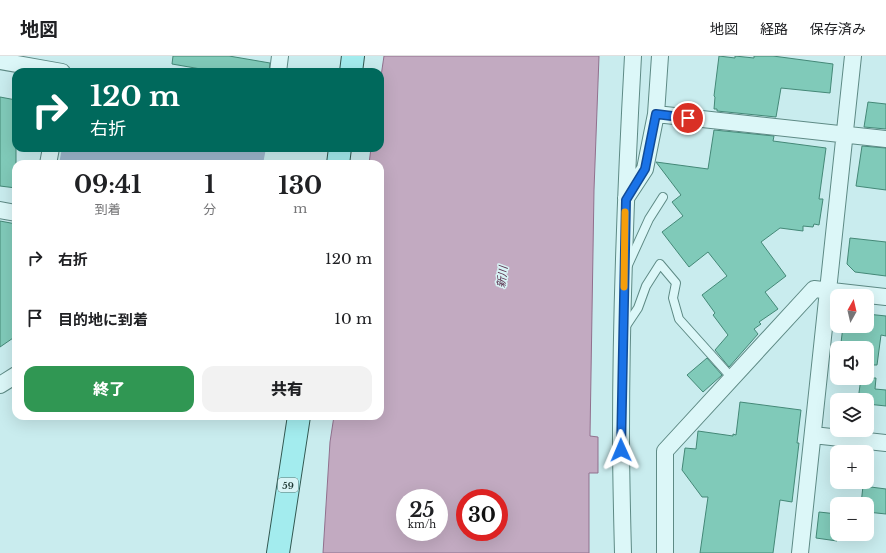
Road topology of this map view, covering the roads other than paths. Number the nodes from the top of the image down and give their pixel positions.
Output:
1 (280, 56) edge
2 (353, 56) edge
3 (633, 56) edge
4 (660, 56) edge
5 (853, 56) edge
6 (0, 61) edge
7 (39, 68) edge
8 (278, 68) edge
9 (352, 68) edge
10 (656, 114) junction
11 (845, 135) junction
12 (886, 139) edge
13 (662, 197) dead end
14 (626, 200) junction
15 (0, 210) edge
16 (12, 212) edge
17 (624, 273) junction
18 (828, 291) junction
19 (886, 297) edge
20 (623, 331) junction
21 (12, 377) edge
22 (732, 378) junction
23 (0, 385) edge
24 (298, 420) edge
25 (813, 434) junction
26 (886, 443) edge
27 (278, 553) edge
28 (623, 553) edge
29 (665, 553) edge
30 (800, 553) edge

1 - 8 street
2 - 9 main road
3 - 14 street
4 - 10 street
5 - 11 street
6 - 7 street
10 - 11 street
10 - 14 street
11 - 12 street
11 - 18 street
13 - 17 lane
14 - 17 street
15 - 16 street
17 - 20 street
18 - 19 street
18 - 22 street
18 - 25 street
20 - 22 lane
20 - 28 street
21 - 23 street
22 - 29 street
24 - 27 main road, 59
25 - 26 street
25 - 30 street

